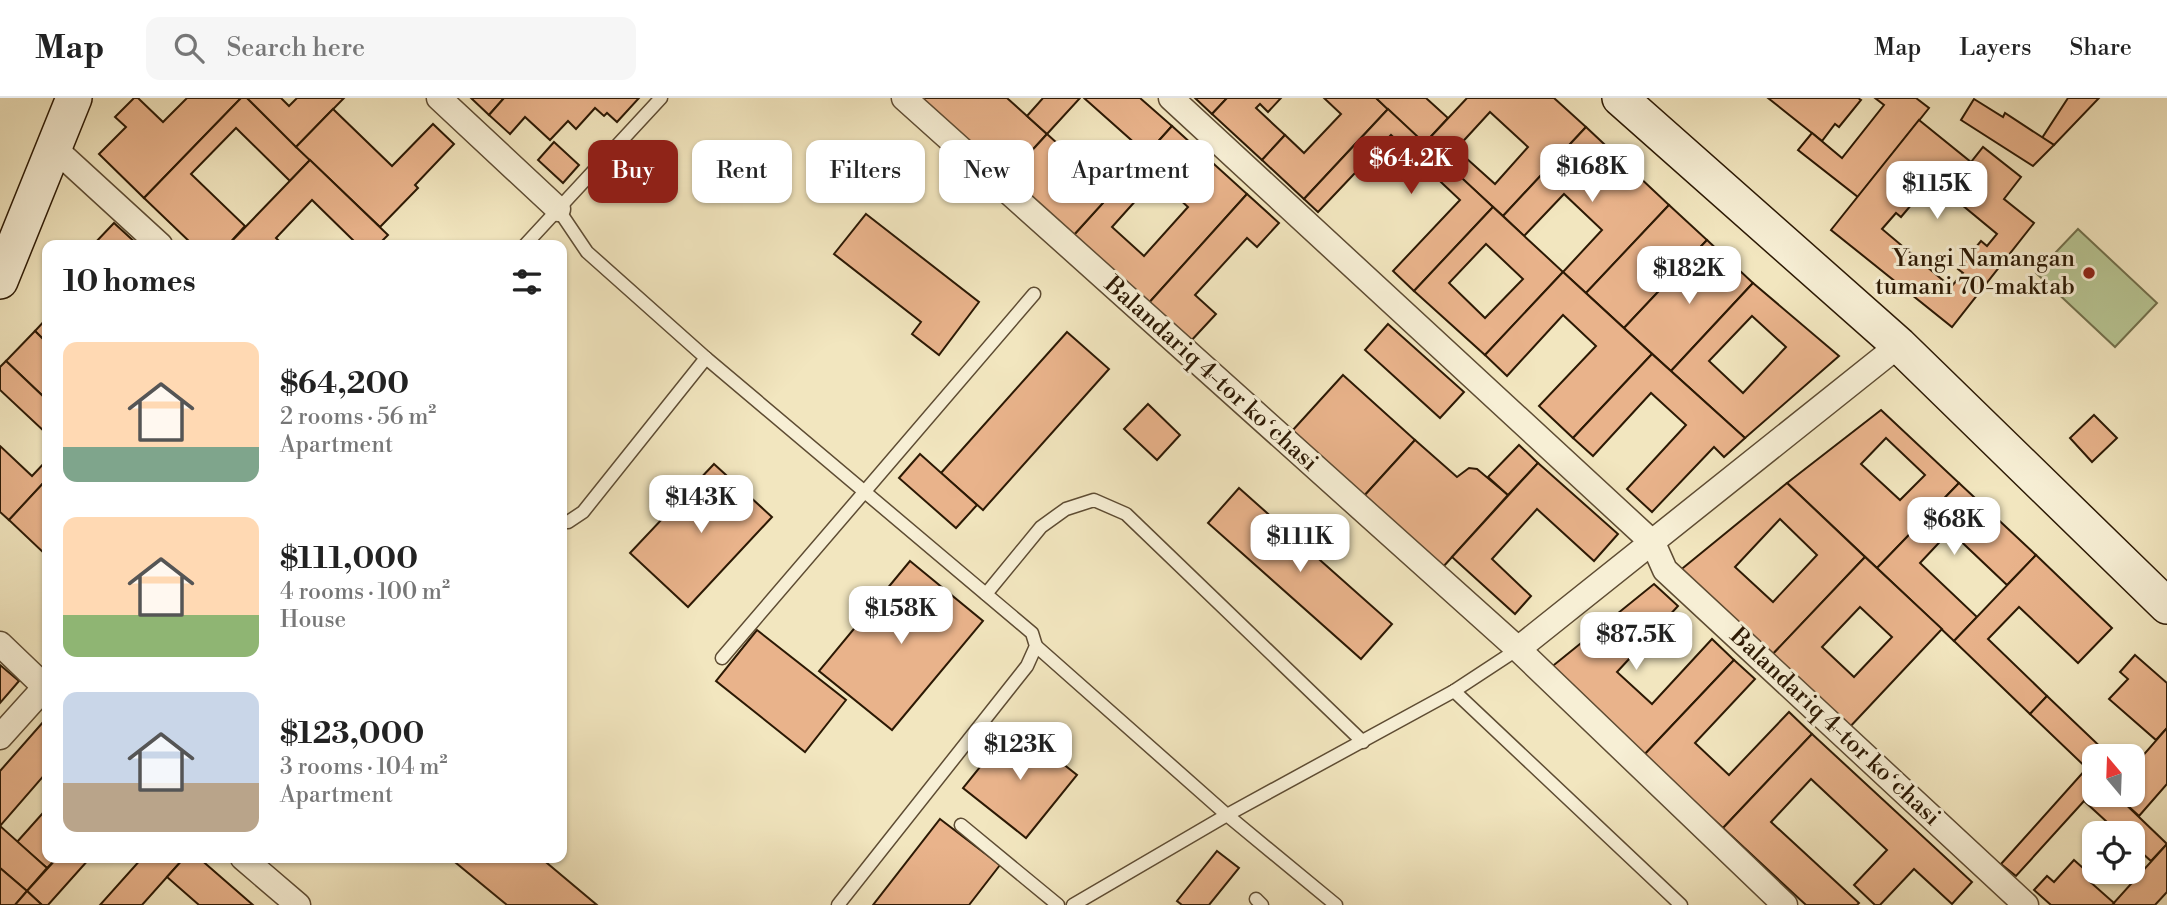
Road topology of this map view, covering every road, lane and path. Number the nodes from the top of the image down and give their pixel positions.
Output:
1 (74, 98) edge
2 (439, 98) edge
3 (661, 98) edge
4 (904, 98) edge
5 (1171, 98) edge
6 (1620, 98) edge
7 (53, 147) junction
8 (558, 209) junction
9 (155, 240) edge
10 (530, 240) edge
11 (0, 281) edge
12 (1034, 294) dead end
13 (1899, 345) junction
14 (706, 358) junction
15 (864, 492) junction
16 (567, 522) edge
17 (1653, 542) junction
18 (986, 594) junction
19 (2167, 606) edge
20 (0, 644) edge
21 (1036, 646) junction
22 (1518, 649) junction
23 (722, 658) dead end
24 (42, 684) edge
25 (1454, 691) junction
26 (42, 692) edge
27 (0, 737) edge
28 (1363, 742) junction
29 (1227, 815) junction
30 (961, 825) dead end
31 (249, 863) edge
32 (1054, 904) edge
33 (298, 905) edge
34 (838, 905) edge
35 (1073, 905) edge
36 (1336, 905) edge
37 (1681, 905) edge
38 (1785, 905) edge
39 (2026, 905) edge

1 - 7 street
2 - 8 street
3 - 8 lane
4 - 22 street, Balandariq 4-tor koʻchasi
5 - 17 street, Balandariq 4-tor koʻchasi
6 - 13 street
7 - 9 street
7 - 11 street
8 - 10 lane
8 - 14 lane
12 - 15 lane
13 - 17 street
13 - 19 street
14 - 15 lane
14 - 16 lane
15 - 18 lane
15 - 23 lane
17 - 22 street
17 - 39 street, Balandariq 4-tor koʻchasi
18 - 21 lane
18 - 28 lane
20 - 24 street
21 - 29 lane
21 - 34 lane
22 - 25 lane
22 - 38 street, Balandariq 4-tor koʻchasi
25 - 28 lane
25 - 37 lane
26 - 27 street
28 - 29 lane
29 - 35 lane
29 - 36 lane
30 - 32 lane
31 - 33 street

